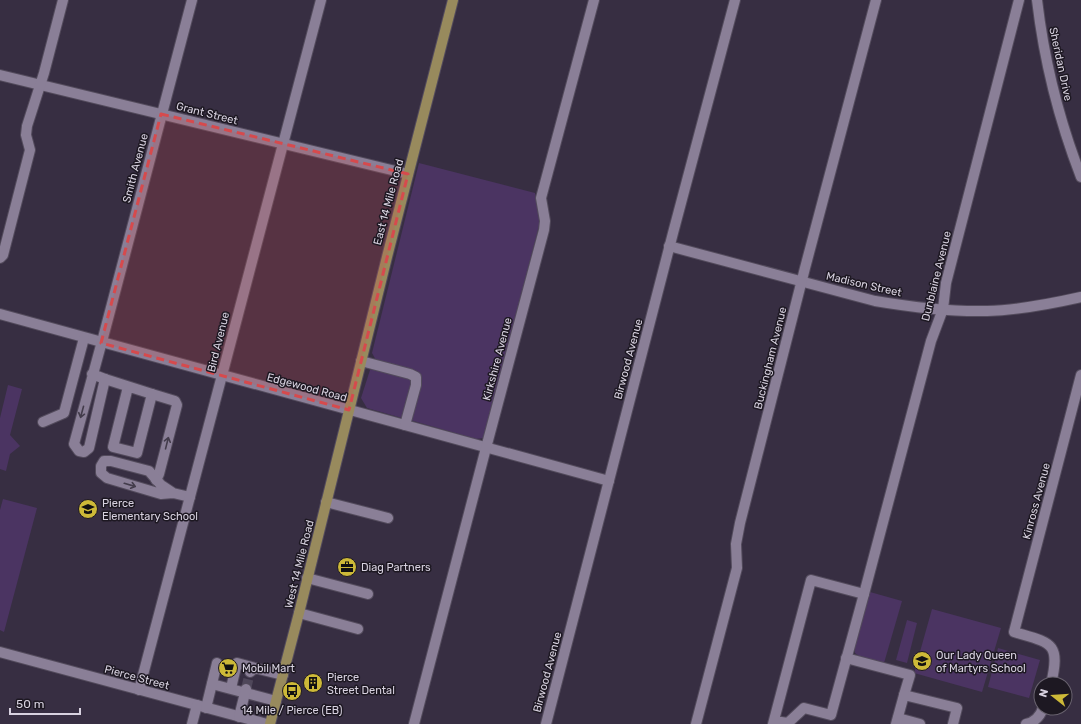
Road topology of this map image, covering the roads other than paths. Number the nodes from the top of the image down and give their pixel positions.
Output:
1 (63, 0) edge
2 (192, 0) edge
3 (321, 0) edge
4 (453, 0) edge
5 (594, 0) edge
6 (735, 0) edge
7 (876, 0) edge
8 (1019, 0) edge
9 (1037, 0) edge
10 (0, 75) edge
11 (40, 85) junction
12 (161, 114) junction
13 (282, 144) junction
14 (408, 174) junction
15 (1081, 177) edge
16 (670, 246) junction
17 (0, 258) edge
18 (802, 282) junction
19 (1081, 297) edge
20 (942, 309) junction
21 (0, 314) edge
22 (84, 338) junction
23 (101, 343) junction
24 (360, 361) junction
25 (92, 374) junction
26 (1081, 375) edge
27 (222, 376) junction
28 (105, 379) junction
29 (128, 387) junction
30 (152, 394) junction
31 (349, 410) junction
32 (42, 422) dead end
33 (405, 425) junction
34 (486, 448) junction
35 (156, 480) junction
36 (609, 481) junction
37 (173, 493) junction
38 (190, 497) junction
39 (326, 502) junction
40 (388, 518) dead end
41 (308, 578) junction
42 (368, 594) dead end
43 (864, 594) junction
44 (299, 613) junction
45 (358, 629) dead end
46 (0, 652) edge
47 (846, 658) junction
48 (217, 663) dead end
49 (283, 675) junction
50 (1053, 676) edge
51 (212, 684) junction
52 (231, 688) junction
53 (140, 690) junction
54 (245, 690) junction
55 (904, 695) junction
56 (276, 701) junction
57 (202, 707) junction
58 (1039, 716) edge
59 (239, 717) junction
60 (897, 721) edge
61 (773, 722) edge
62 (192, 724) edge
63 (269, 724) edge
64 (414, 724) edge
65 (546, 724) edge
66 (696, 724) edge
67 (920, 724) edge
68 (953, 724) edge
69 (1026, 724) edge

1 - 11 street
2 - 12 street, Smith Avenue
3 - 13 street, Bird Avenue
4 - 14 main road, East 14 Mile Road
5 - 34 street, Kirkshire Avenue
6 - 16 street, Birwood Avenue
7 - 18 street, Buckingham Avenue
8 - 20 street, Dunblaine Avenue
9 - 15 street, Sheridan Drive
10 - 11 street, Grant Street
11 - 12 street, Grant Street
11 - 17 street
12 - 13 street, Grant Street
12 - 23 street, Smith Avenue
13 - 14 street, Grant Street
13 - 27 street, Bird Avenue
14 - 24 main road, East 14 Mile Road
16 - 18 street, Madison Street
16 - 36 street, Birwood Avenue
18 - 20 street, Madison Street
18 - 66 street, Buckingham Avenue
19 - 20 street, Madison Street
20 - 43 street, Dunblaine Avenue
21 - 22 street, Edgewood Road
22 - 23 street, Edgewood Road
22 - 32 street
23 - 25 street, Smith Avenue
23 - 27 street, Edgewood Road
24 - 31 main road, East 14 Mile Road
24 - 33 street
25 - 28 street
25 -> 28 street, Smith Avenue
26 - 50 street, Kinross Avenue
27 - 31 street, Edgewood Road
27 - 38 street, Bird Avenue
28 - 29 street
29 - 30 street
29 - 30 street
35 -> 30 street
31 - 33 street, Edgewood Road
31 - 39 main road, West 14 Mile Road
33 - 34 street, Edgewood Road
34 - 36 street, Edgewood Road
34 - 64 street, Kirkshire Avenue
35 - 37 street
35 -> 37 street
36 - 65 street, Birwood Avenue
37 - 38 street
38 - 53 street, Bird Avenue
39 - 40 street
39 - 41 main road, West 14 Mile Road
41 - 42 street
41 - 44 main road, West 14 Mile Road
43 - 47 street, Dunblaine Avenue
43 - 61 street
44 - 45 street
44 - 49 main road, West 14 Mile Road
46 - 53 street, Pierce Street
47 - 55 street
47 - 61 street, Dunblaine Avenue
48 - 51 street
49 - 52 street
49 - 56 main road, West 14 Mile Road
51 - 52 street
51 - 57 street
52 - 54 street
53 - 57 street, Pierce Street
54 - 56 street
54 - 59 street
55 - 60 street
55 - 68 street
56 - 63 main road, West 14 Mile Road
57 - 59 street, Pierce Street
57 - 62 street
58 - 69 street
59 - 63 street, Pierce Street
60 - 67 street

